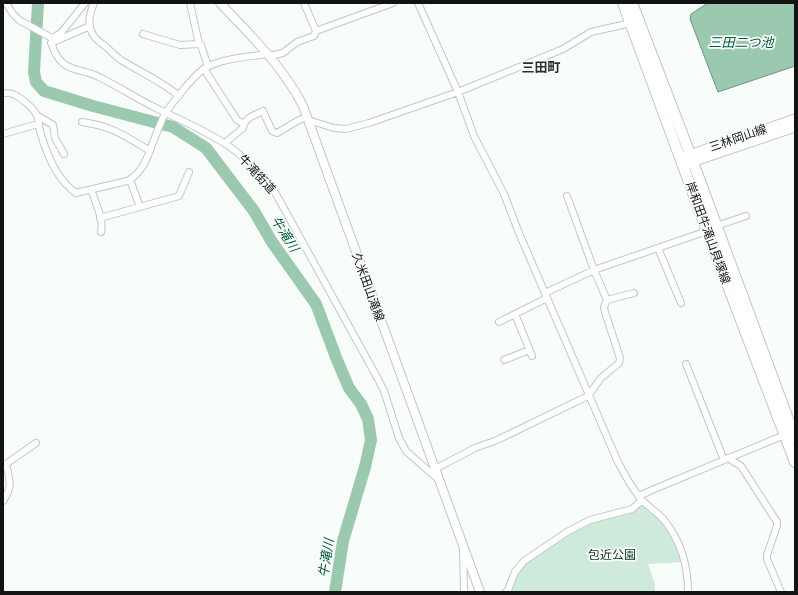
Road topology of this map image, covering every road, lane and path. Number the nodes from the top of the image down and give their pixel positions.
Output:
1 (6, 3) edge
2 (85, 3) edge
3 (94, 3) edge
4 (190, 3) edge
5 (220, 3) edge
6 (304, 3) edge
7 (393, 3) edge
8 (418, 3) edge
9 (623, 3) edge
10 (632, 3) edge
11 (631, 23) junction
12 (90, 26) junction
13 (316, 31) junction
14 (143, 34) dead end
15 (51, 39) junction
16 (199, 44) junction
17 (268, 55) junction
18 (206, 68) junction
19 (458, 92) junction
20 (3, 93) edge
21 (179, 96) junction
22 (165, 114) junction
23 (38, 116) junction
24 (307, 118) junction
25 (795, 119) edge
26 (82, 122) dead end
27 (38, 124) junction
28 (244, 124) junction
29 (795, 127) edge
30 (3, 134) edge
31 (225, 143) junction
32 (150, 151) junction
33 (64, 154) dead end
34 (686, 160) junction
35 (189, 172) dead end
36 (130, 180) junction
37 (91, 189) junction
38 (566, 196) dead end
39 (140, 207) junction
40 (746, 216) dead end
41 (100, 218) junction
42 (712, 228) junction
43 (101, 232) dead end
44 (658, 248) junction
45 (594, 270) junction
46 (634, 293) dead end
47 (546, 296) junction
48 (607, 300) junction
49 (681, 303) dead end
50 (515, 314) junction
51 (499, 322) dead end
52 (504, 360) dead end
53 (686, 364) dead end
54 (588, 396) junction
55 (792, 434) edge
56 (36, 443) dead end
57 (726, 459) junction
58 (795, 462) edge
59 (435, 469) junction
60 (439, 480) junction
61 (641, 498) junction
62 (3, 501) edge
63 (463, 545) junction
64 (464, 592) edge
65 (480, 592) edge
66 (506, 592) edge
67 (688, 592) edge
68 (781, 592) edge

1 - 15 street
2 - 15 street
3 - 12 street
4 - 16 street
5 - 17 street, 久米田山滝線
6 - 13 street
7 - 13 street
8 - 19 street
9 - 11 main road, 岸和田牛滝山貝塚線
10 - 34 main road, 岸和田牛滝山貝塚線
11 - 19 street
11 - 34 main road, 岸和田牛滝山貝塚線
12 - 15 street
12 - 21 street
13 - 17 street
14 - 16 street
15 - 22 street, 牛滝街道
16 - 18 street
17 - 18 street
17 - 24 street, 久米田山滝線
18 - 21 street
18 - 28 street
19 - 24 street
19 - 47 street
20 - 23 street
21 - 22 street
22 - 31 street, 牛滝街道
22 - 32 street
23 - 27 street
23 - 33 street
24 - 28 street
24 - 59 street, 久米田山滝線
25 - 34 main road, 三林岡山線
26 - 32 street
27 - 30 street
27 - 37 street
28 - 31 street
29 - 34 main road, 三林岡山線
31 - 60 street, 牛滝街道
32 - 36 street
34 - 42 main road, 岸和田牛滝山貝塚線
35 - 39 street
36 - 37 street
36 - 39 street
37 - 41 street
38 - 45 street
39 - 41 street
40 - 42 street
41 - 43 street
42 - 44 street
42 - 55 main road, 岸和田牛滝山貝塚線
44 - 45 street
44 - 49 street
45 - 47 street
45 - 48 street
46 - 48 street
47 - 50 street
47 - 54 street
48 - 54 street
50 - 51 street
50 - 52 street
53 - 57 street
54 - 59 street
54 - 61 street
55 - 57 street
55 - 58 main road, 岸和田牛滝山貝塚線
56 - 62 street
57 - 61 street
57 - 68 street
59 - 60 street, 久米田山滝線
60 - 63 street, 久米田山滝線
61 - 66 street
61 - 67 street
63 - 64 street
63 - 65 street, 久米田山滝線

